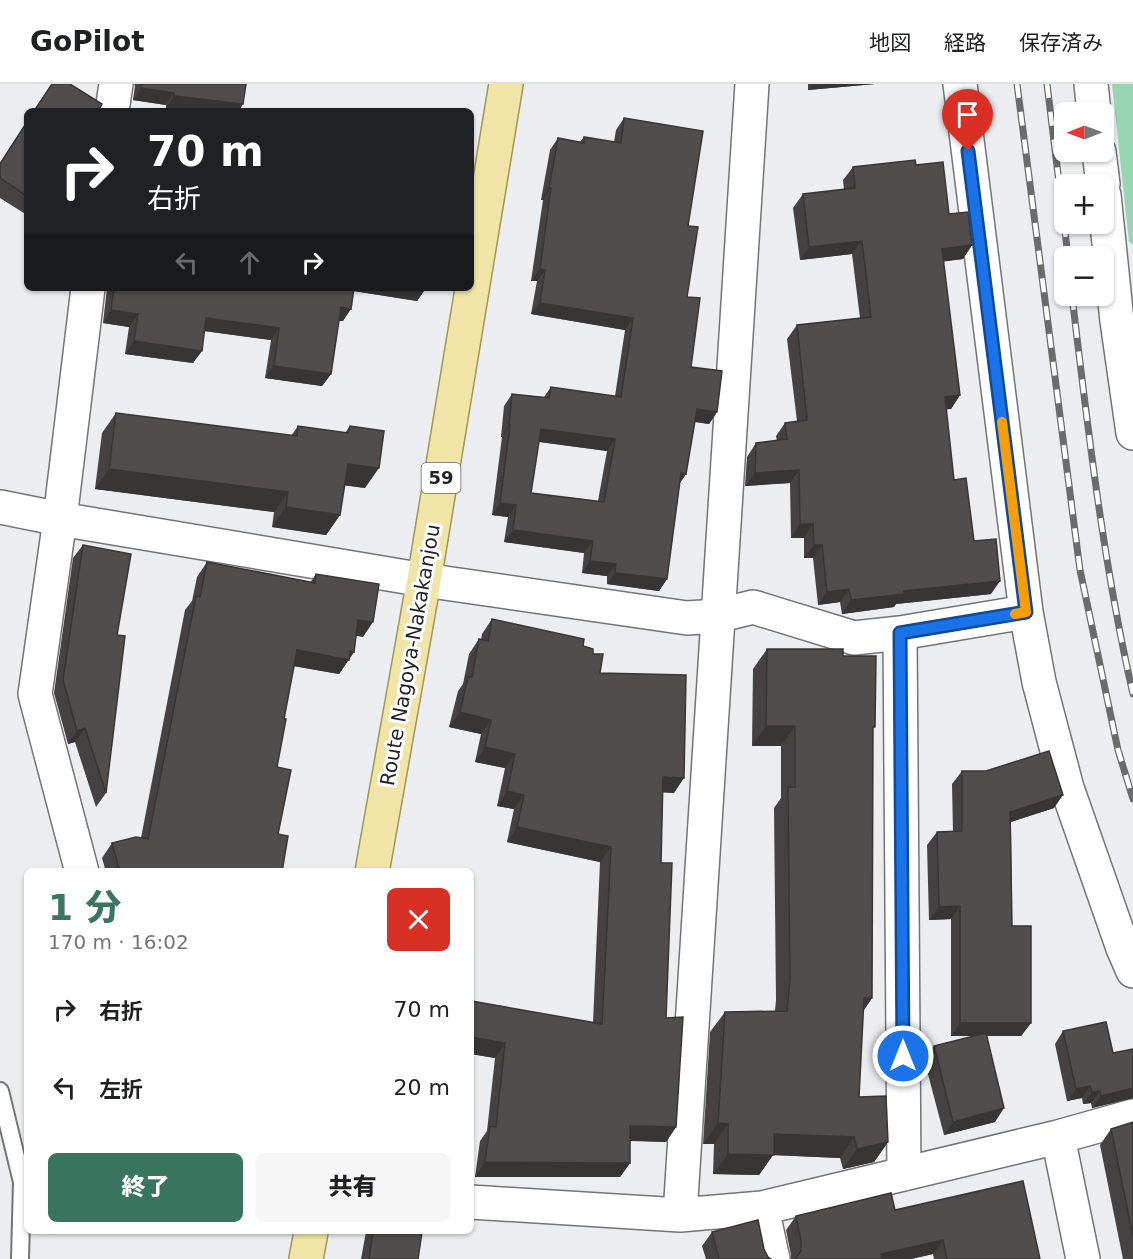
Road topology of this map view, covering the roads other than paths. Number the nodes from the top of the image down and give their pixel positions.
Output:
1 (116, 84) edge
2 (506, 84) edge
3 (752, 84) edge
4 (960, 84) edge
5 (1091, 84) edge
6 (1093, 102) edge
7 (112, 108) edge
8 (1113, 234) edge
9 (474, 278) edge
10 (1124, 280) edge
11 (88, 291) edge
12 (472, 291) edge
13 (1133, 433) edge
14 (0, 507) edge
15 (60, 519) junction
16 (424, 580) junction
17 (1026, 612) junction
18 (717, 616) junction
19 (900, 633) junction
20 (81, 868) edge
21 (373, 868) edge
22 (1133, 970) edge
23 (0, 1091) edge
24 (1133, 1116) edge
25 (1058, 1137) junction
26 (904, 1174) junction
27 (474, 1202) edge
28 (762, 1208) junction
29 (680, 1215) junction
30 (311, 1234) edge
31 (20, 1259) edge
32 (306, 1259) edge
33 (773, 1259) edge
34 (1083, 1259) edge

1 - 7 street
2 - 9 main road, Route Nagoya-Nakakanjou / 59
3 - 18 street
4 - 17 street
5 - 6 street
8 - 10 street
10 - 13 street
11 - 15 street
12 - 16 main road, Route Nagoya-Nakakanjou / 59
14 - 15 street
15 - 16 street
15 - 20 street
16 - 18 street
16 - 21 main road, Route Nagoya-Nakakanjou / 59
17 - 19 street
17 - 22 street
18 - 19 street
18 - 29 street
19 - 26 street
23 - 31 lane
24 - 25 street
25 - 26 street
25 - 34 street
26 - 28 street
27 - 29 street
28 - 29 street
28 - 33 street
30 - 32 main road

